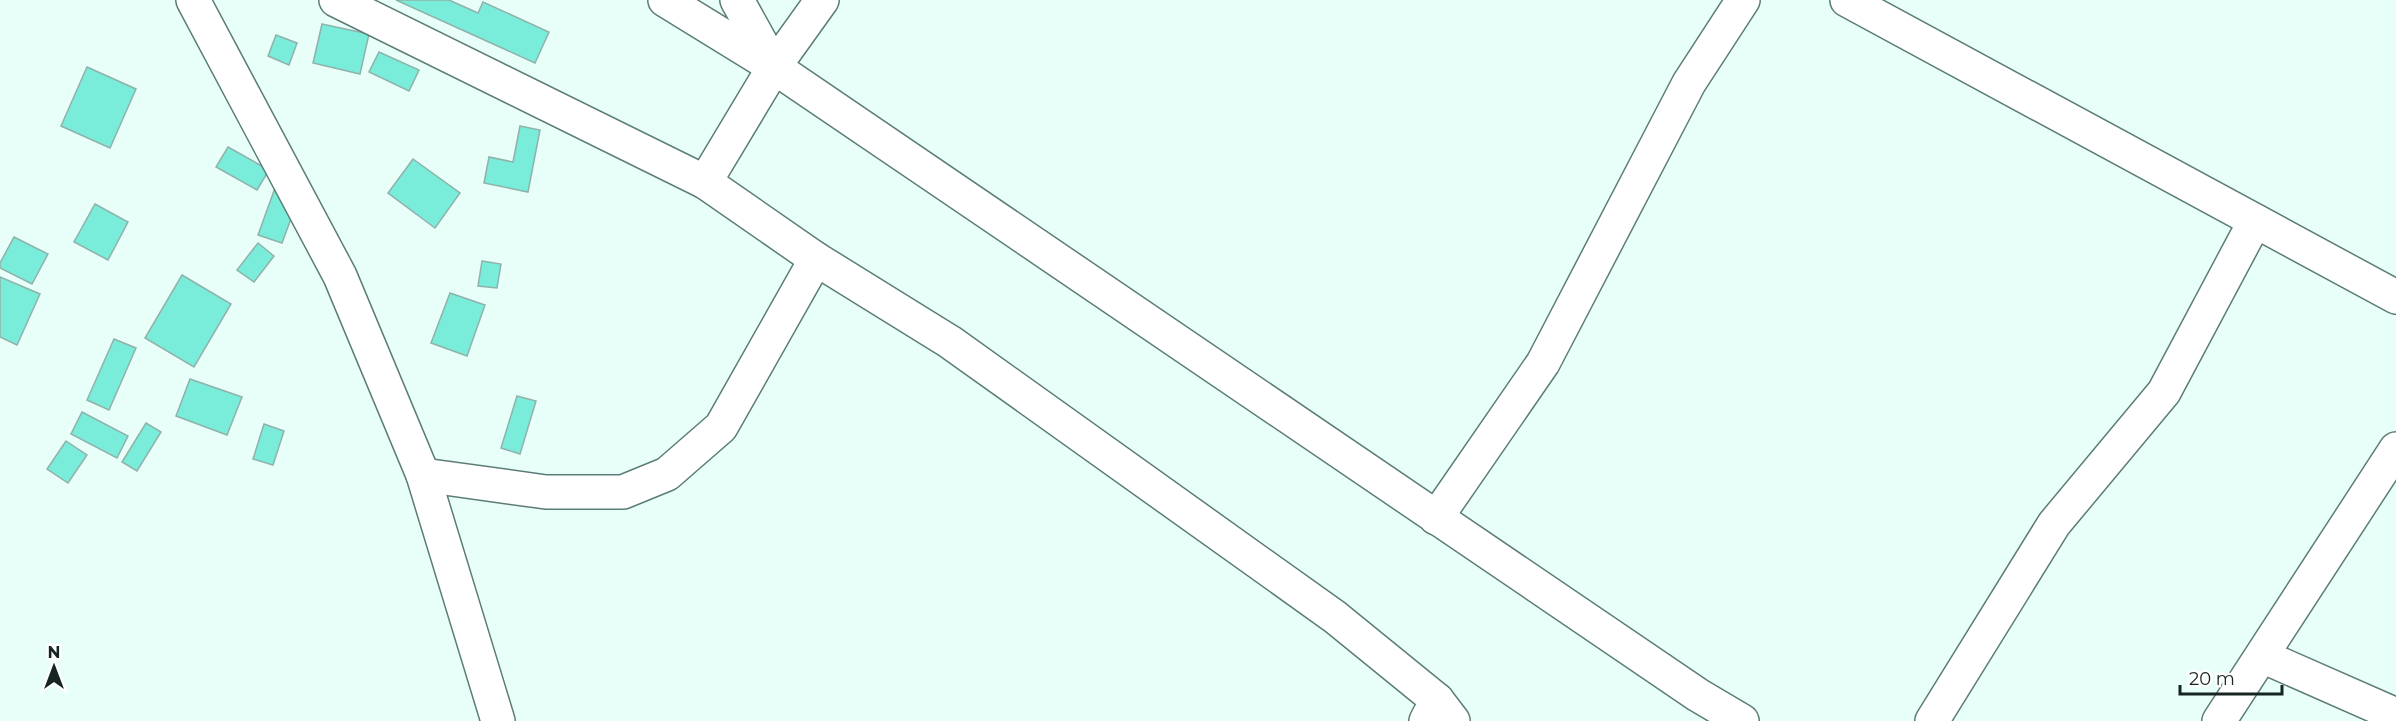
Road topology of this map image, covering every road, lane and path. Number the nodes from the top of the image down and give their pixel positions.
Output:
1 (194, 0) edge
2 (336, 0) edge
3 (666, 0) edge
4 (737, 0) edge
5 (822, 0) edge
6 (1743, 0) edge
7 (1847, 0) edge
8 (774, 67) junction
9 (705, 182) junction
10 (2255, 220) junction
11 (816, 259) junction
12 (2396, 297) edge
13 (2396, 448) edge
14 (423, 475) junction
15 (1437, 518) junction
16 (2262, 656) junction
17 (1439, 714) edge
18 (2396, 715) edge
19 (498, 721) edge
20 (1742, 721) edge
21 (1932, 721) edge
22 (2219, 721) edge

1 - 14 street
2 - 9 street
3 - 8 street
4 - 8 street
5 - 8 street
6 - 15 street
7 - 10 street
8 - 9 street
8 - 15 street
9 - 11 street
10 - 12 street
10 - 21 street
11 - 14 street
11 - 17 street
13 - 16 street
14 - 19 street
15 - 20 street
16 - 18 street
16 - 22 street

